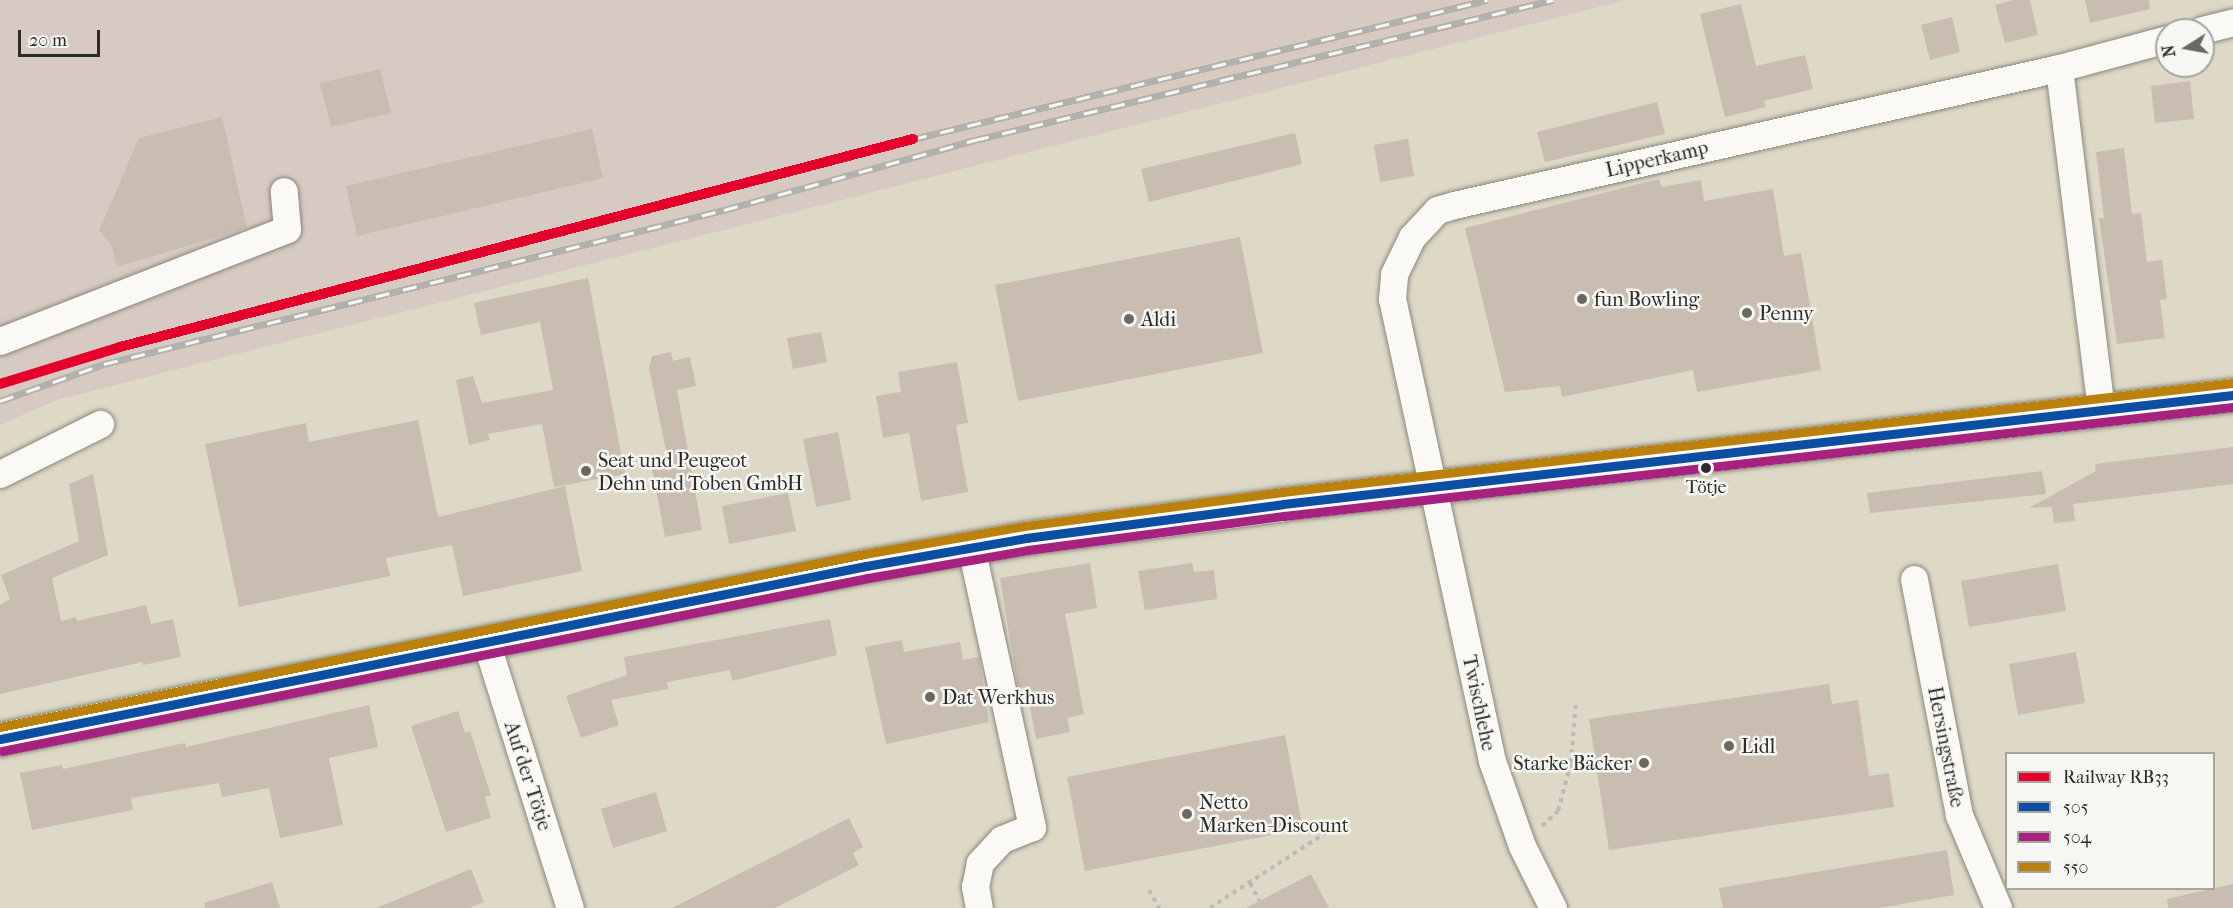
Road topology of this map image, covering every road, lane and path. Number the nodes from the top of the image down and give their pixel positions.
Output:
1 (2233, 22) edge
2 (2215, 27) edge
3 (2155, 42) edge
4 (2059, 68) junction
5 (284, 191) dead end
6 (0, 341) edge
7 (2233, 394) edge
8 (2101, 408) junction
9 (100, 424) dead end
10 (0, 474) edge
11 (1436, 488) junction
12 (972, 547) junction
13 (1914, 579) dead end
14 (487, 645) junction
15 (1576, 701) dead end
16 (0, 739) edge
17 (1334, 828) dead end
18 (1522, 846) junction
19 (1250, 884) junction
20 (1149, 890) dead end
21 (1259, 901) dead end
22 (570, 908) edge
23 (979, 908) edge
24 (1159, 908) edge
25 (1210, 908) edge
26 (1553, 908) edge
27 (1998, 908) edge

1 - 2 street
3 - 4 street, Lipperkamp
4 - 8 street
4 - 11 street, Lipperkamp
5 - 6 street
7 - 8 main road
8 - 11 main road
9 - 10 street
11 - 12 main road
11 - 18 street, Twischlehe
12 - 14 main road
12 - 23 street
13 - 27 street, Hersingstraße
14 - 16 main road
14 - 22 street, Auf der Tötje
15 - 18 path
17 - 19 path
18 - 26 street, Twischlehe
19 - 21 path
19 - 25 path
20 - 24 path

